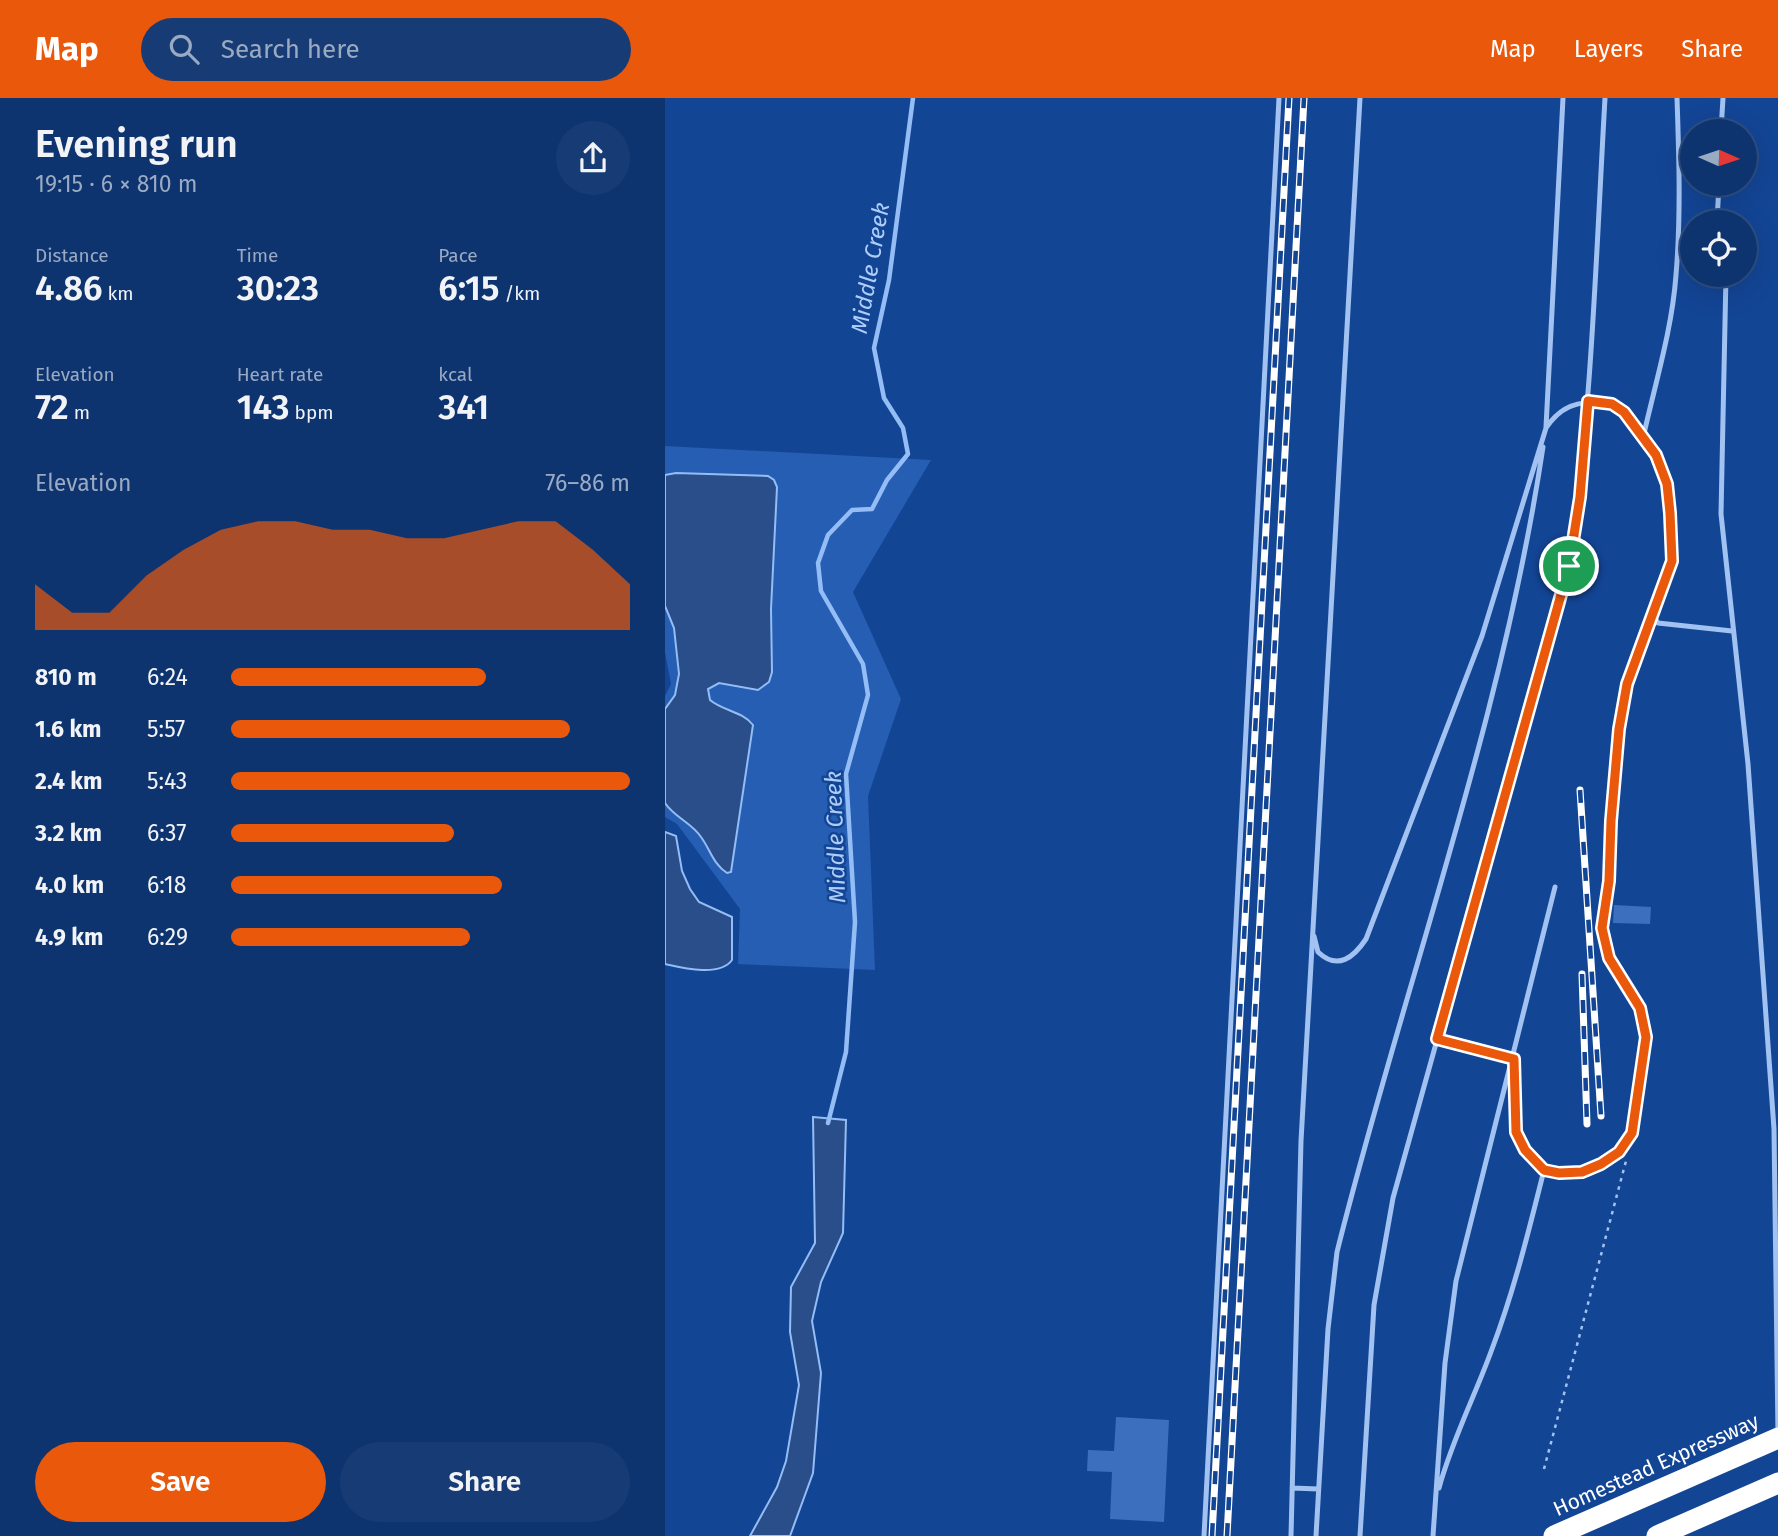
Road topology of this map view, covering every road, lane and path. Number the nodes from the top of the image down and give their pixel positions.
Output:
1 (1279, 98) edge
2 (1360, 98) edge
3 (1563, 98) edge
4 (1605, 98) edge
5 (1677, 98) edge
6 (1723, 98) edge
7 (1722, 119) edge
8 (1727, 287) edge
9 (1588, 401) junction
10 (1546, 428) junction
11 (1643, 438) junction
12 (1651, 613) junction
13 (1732, 631) junction
14 (1556, 887) dead end
15 (1314, 936) junction
16 (1437, 1039) junction
17 (1514, 1059) junction
18 (1632, 1133) junction
19 (1544, 1170) junction
20 (1778, 1437) edge
21 (1543, 1469) dead end
22 (1778, 1483) edge
23 (1292, 1488) junction
24 (1318, 1489) junction
25 (1436, 1502) junction
26 (1203, 1536) edge
27 (1291, 1536) edge
28 (1316, 1536) edge
29 (1360, 1536) edge
30 (1433, 1536) edge
31 (1554, 1536) edge
32 (1657, 1536) edge

1 - 26 lane
2 - 15 lane
3 - 10 lane
4 - 9 lane
5 - 11 lane
6 - 7 lane
8 - 13 lane
9 - 10 lane
9 - 11 lane
9 - 16 lane
10 - 15 lane
10 - 24 lane
11 - 12 lane
12 - 13 lane
12 - 18 lane
13 - 20 lane
14 - 17 lane
15 - 23 lane
16 - 17 lane
16 - 29 lane
17 - 19 lane
17 - 25 lane
18 - 19 lane
18 - 21 path
19 - 25 lane
20 - 31 highway, Homestead Expressway
22 - 32 highway
23 - 24 lane
23 - 27 lane
24 - 28 lane
25 - 30 lane

